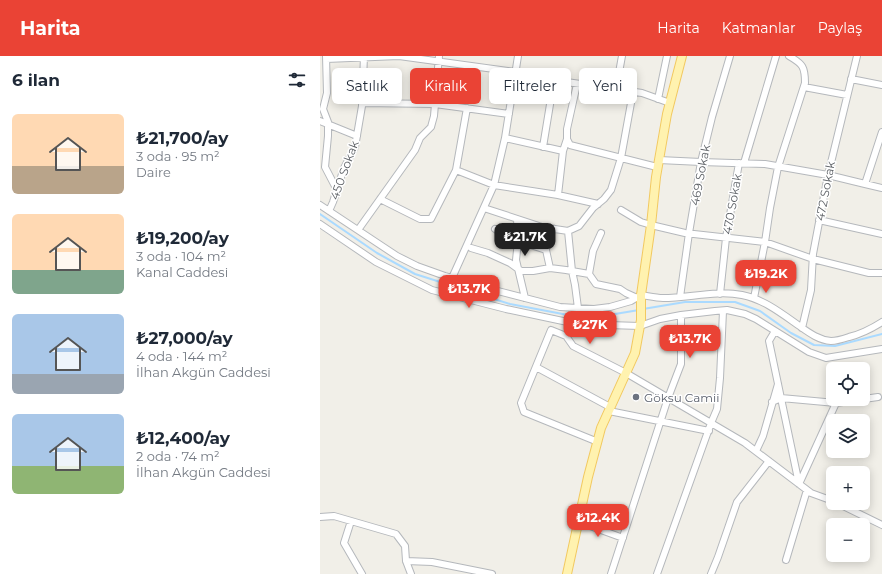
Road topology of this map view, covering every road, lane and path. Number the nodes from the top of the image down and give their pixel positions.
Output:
1 (518, 56) edge
2 (622, 56) edge
3 (667, 56) edge
4 (682, 56) edge
5 (730, 56) edge
6 (776, 56) edge
7 (789, 56) edge
8 (857, 56) edge
9 (326, 57) edge
10 (364, 57) edge
11 (439, 59) edge
12 (364, 68) edge
13 (492, 68) edge
14 (516, 68) edge
15 (620, 68) edge
16 (851, 79) junction
17 (571, 83) edge
18 (577, 84) joint
19 (882, 85) edge
20 (804, 86) junction
21 (637, 92) edge
22 (847, 95) junction
23 (658, 99) junction
24 (670, 103) junction
25 (362, 104) edge
26 (435, 104) joint
27 (510, 104) edge
28 (550, 104) edge
29 (631, 104) edge
30 (467, 108) junction
31 (321, 110) edge
32 (509, 114) junction
33 (320, 121) edge
34 (328, 124) junction
35 (882, 132) edge
36 (356, 136) junction
37 (505, 138) junction
38 (566, 139) junction
39 (543, 147) junction
40 (563, 151) junction
41 (621, 158) junction
42 (701, 162) junction
43 (658, 163) junction
44 (742, 163) junction
45 (778, 167) junction
46 (456, 170) junction
47 (828, 175) junction
48 (865, 184) junction
49 (494, 185) junction
50 (882, 188) edge
51 (337, 190) junction
52 (558, 195) junction
53 (380, 199) junction
54 (598, 204) junction
55 (320, 205) edge
56 (487, 209) dead end
57 (621, 210) dead end
58 (329, 211) junction
59 (516, 218) junction
60 (819, 220) junction
61 (320, 224) edge
62 (651, 225) junction
63 (495, 229) dead end
64 (554, 229) junction
65 (358, 230) junction
66 (568, 231) junction
67 (601, 233) dead end
68 (689, 233) junction
69 (882, 234) edge
70 (726, 238) junction
71 (518, 241) junction
72 (765, 242) junction
73 (471, 248) dead end
74 (540, 248) junction
75 (813, 259) junction
76 (517, 268) junction
77 (550, 268) junction
78 (572, 271) junction
79 (882, 273) edge
80 (589, 274) junction
81 (452, 278) junction
82 (720, 294) junction
83 (680, 297) junction
84 (525, 298) junction
85 (640, 298) junction
86 (754, 298) junction
87 (578, 308) junction
88 (723, 311) junction
89 (681, 315) junction
90 (882, 322) edge
91 (640, 323) junction
92 (802, 328) junction
93 (775, 331) junction
94 (882, 349) edge
95 (536, 367) junction
96 (626, 373) junction
97 (778, 384) junction
98 (878, 397) dead end
99 (668, 398) junction
100 (781, 398) junction
101 (870, 398) edge
102 (772, 402) junction
103 (826, 402) edge
104 (835, 406) edge
105 (610, 409) junction
106 (660, 421) junction
107 (711, 423) junction
108 (709, 431) junction
109 (598, 442) junction
110 (756, 451) junction
111 (769, 461) junction
112 (799, 484) junction
113 (808, 490) junction
114 (826, 499) edge
115 (851, 510) edge
116 (320, 517) edge
117 (351, 520) junction
118 (579, 522) junction
119 (882, 525) edge
120 (623, 538) junction
121 (786, 560) dead end
122 (406, 561) junction
123 (362, 574) edge
124 (411, 574) edge
125 (492, 574) edge
126 (568, 574) edge
127 (611, 574) edge
128 (657, 574) edge
129 (711, 574) edge

1 - 14 street
2 - 15 street
3 - 23 street
4 - 24 main road
5 - 42 street, 469 Sokak
6 - 44 street, 470 Sokak
7 - 20 street
8 - 16 street, 472 Sokak
9 - 10 street
9 - 31 street
10 - 11 street
10 - 12 street, 450 Sokak
11 - 13 street
16 - 19 street
16 - 22 street, 472 Sokak
17 - 18 street
18 - 38 street
20 - 22 street
20 - 45 street
21 - 23 street
22 - 47 street, 472 Sokak
23 - 24 street
24 - 43 main road
25 - 36 street, 450 Sokak
26 - 30 street
26 - 53 street
27 - 32 street
28 - 39 street
29 - 41 street
30 - 32 street
30 - 46 street
31 - 34 street
32 - 37 street
33 - 34 street
34 - 36 street
34 - 51 street
35 - 48 street
36 - 51 street, 450 Sokak
37 - 39 street
37 - 49 street
38 - 40 street
38 - 41 street
39 - 40 street
40 - 52 street
41 - 43 street
41 - 54 street
42 - 43 street
42 - 44 street
42 - 68 street, 469 Sokak
43 - 62 main road
44 - 45 street
44 - 70 street, 470 Sokak
45 - 47 street
45 - 72 street
46 - 49 street
46 - 53 street
47 - 48 street
47 - 60 street, 472 Sokak
48 - 50 street
49 - 52 street
49 - 81 street
51 - 58 street, 450 Sokak
52 - 54 street
53 - 65 street
54 - 66 street
55 - 58 street
56 - 59 street
57 - 62 street
58 - 65 street
59 - 64 street
59 - 71 street
60 - 69 street
60 - 75 street, 472 Sokak
61 - 91 street
62 - 68 street
62 - 85 main road
63 - 71 street
64 - 66 street
64 - 74 street
65 - 81 street
66 - 78 street
67 - 80 street
68 - 70 street
68 - 83 street, 469 Sokak
70 - 72 street
70 - 82 street, 470 Sokak
71 - 74 street
71 - 76 street
72 - 75 street
72 - 86 street
73 - 76 street
74 - 77 street
75 - 79 street
75 - 92 street, 472 Sokak
76 - 77 street
76 - 84 street
77 - 78 street
78 - 80 street
78 - 87 street
80 - 85 street
81 - 84 street
82 - 83 street
82 - 86 street
83 - 85 street
84 - 87 street
85 - 87 street
85 - 91 main road
86 - 92 street
88 - 89 street
88 - 93 street
88 - 107 street
89 - 91 street
89 - 99 street
90 - 92 street
91 - 96 main road
93 - 94 street
93 - 97 street
95 - 96 street
95 - 105 street
95 - 109 street
96 - 99 street
96 - 105 main road
97 - 100 street
97 - 102 street
98 - 101 street
99 - 106 street
99 - 107 street
100 - 102 street
100 - 103 street
100 - 112 street
102 - 110 street
104 - 112 street
105 - 106 street
105 - 109 main road
106 - 108 street
106 - 120 street
107 - 108 street
107 - 110 street
108 - 128 street
109 - 118 main road
110 - 111 street
111 - 112 street
111 - 129 street
112 - 113 street
113 - 114 street
113 - 121 street
115 - 119 street
116 - 117 street
117 - 122 street
117 - 123 street
118 - 120 street
118 - 126 main road
120 - 127 street
122 - 124 street
122 - 125 street

